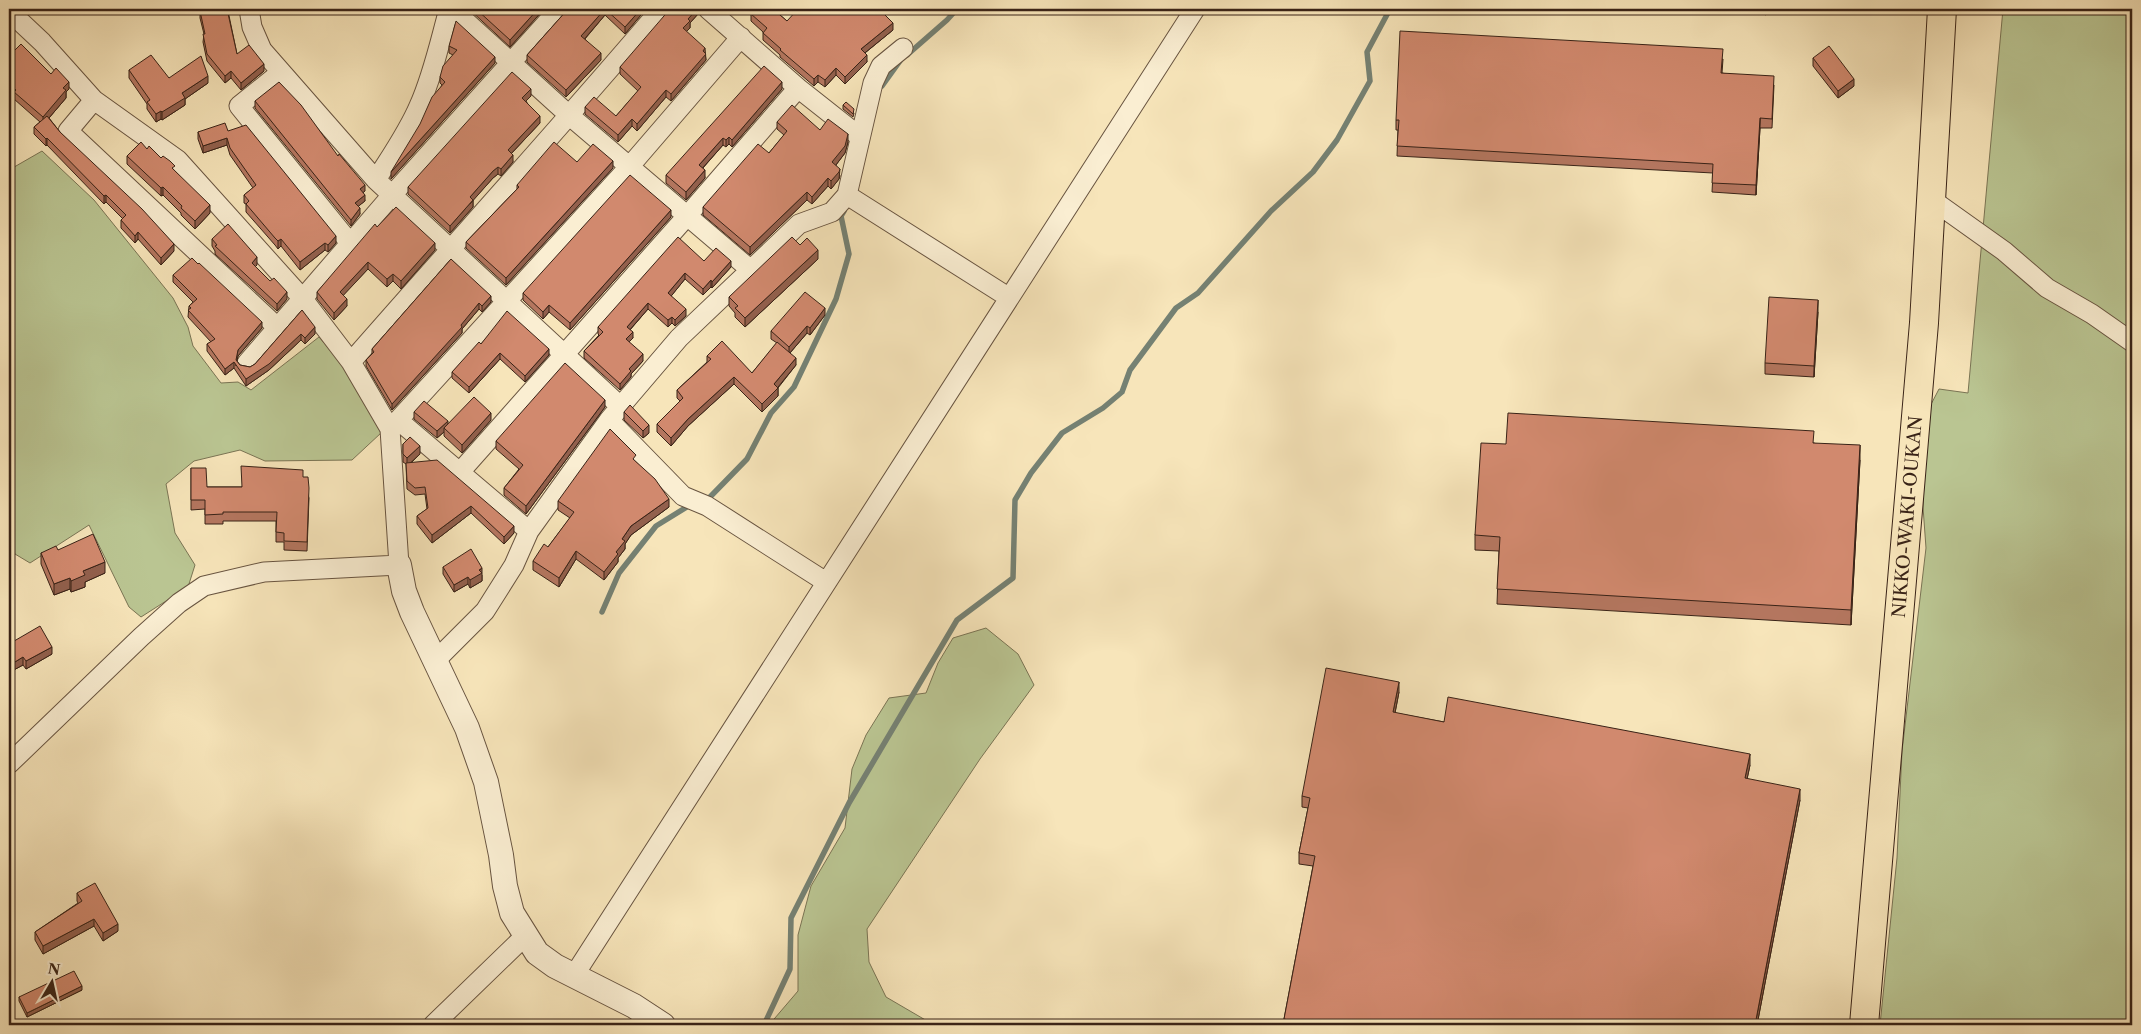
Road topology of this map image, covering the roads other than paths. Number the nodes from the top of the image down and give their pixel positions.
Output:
1 (249, 9) edge
2 (451, 9) edge
3 (559, 9) edge
4 (661, 9) edge
5 (708, 9) edge
6 (1195, 9) edge
7 (1942, 9) edge
8 (9, 11) edge
9 (741, 37) junction
10 (903, 48) dead end
11 (511, 64) junction
12 (280, 73) junction
13 (798, 88) junction
14 (94, 100) junction
15 (570, 116) junction
16 (860, 137) junction
17 (629, 167) junction
18 (376, 180) junction
19 (392, 195) junction
20 (847, 195) junction
21 (1931, 199) junction
22 (687, 216) junction
23 (350, 243) junction
24 (450, 248) junction
25 (752, 270) junction
26 (1008, 297) junction
27 (303, 298) junction
28 (506, 300) junction
29 (277, 327) junction
30 (2132, 342) edge
31 (565, 355) junction
32 (351, 362) junction
33 (247, 363) dead end
34 (614, 413) junction
35 (394, 425) junction
36 (460, 472) junction
37 (529, 531) junction
38 (399, 565) junction
39 (826, 582) junction
40 (435, 661) junction
41 (9, 764) edge
42 (525, 936) junction
43 (573, 977) junction
44 (433, 1025) edge
45 (663, 1025) edge
46 (1864, 1025) edge

1 - 12 street
2 - 11 street
2 - 18 street
3 - 11 street
4 - 15 street
5 - 9 street
6 - 26 street
7 - 21 highway, NIKKO-WAKI-OUKAN
8 - 14 street
9 - 13 street
9 - 17 street
10 - 16 street
11 - 15 street
11 - 19 street
12 - 18 street
12 - 23 street
13 - 16 street
13 - 22 street
14 - 27 street
14 - 29 street
15 - 17 street
15 - 24 street
16 - 20 street
17 - 22 street
17 - 28 street
18 - 19 street
19 - 23 street
19 - 24 street
20 - 25 street
20 - 26 street
21 - 30 street
21 - 46 highway, NIKKO-WAKI-OUKAN
22 - 25 street
22 - 31 street
23 - 27 street
24 - 28 street
24 - 32 street
25 - 34 street
26 - 39 street
27 - 29 street
27 - 32 street
28 - 31 street
28 - 35 street
29 - 33 street
31 - 34 street
31 - 36 street
32 - 35 street
34 - 37 street
34 - 39 street
35 - 36 street
35 - 38 street
36 - 37 street
37 - 40 street
38 - 40 street
38 - 41 street
39 - 43 street
40 - 42 street
42 - 43 street
42 - 44 street
43 - 45 street

